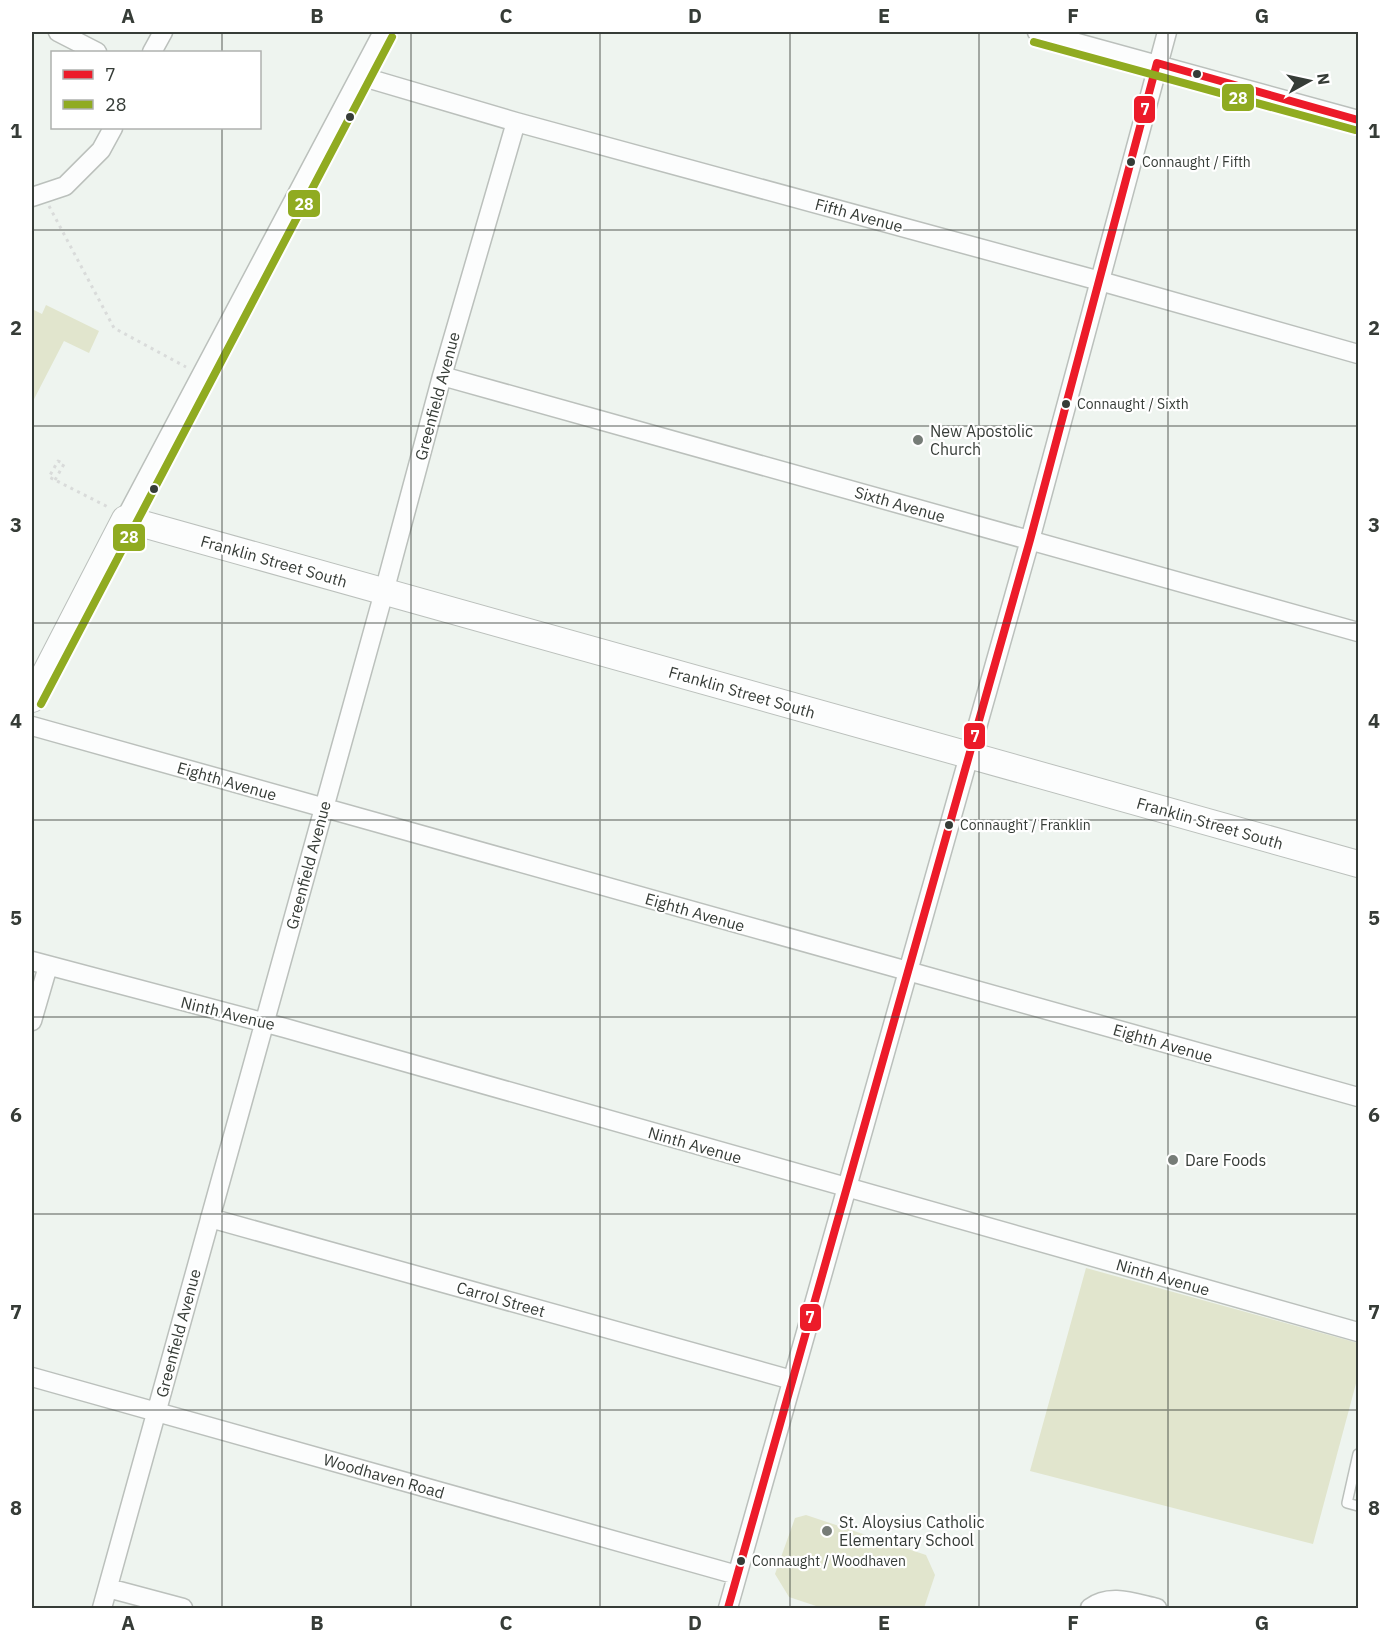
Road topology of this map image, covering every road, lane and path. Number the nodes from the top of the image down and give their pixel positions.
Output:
1 (58, 32) edge
2 (164, 32) edge
3 (382, 32) edge
4 (1037, 32) edge
5 (1167, 32) edge
6 (95, 51) edge
7 (153, 51) edge
8 (1157, 63) junction
9 (360, 76) junction
10 (1359, 120) edge
11 (516, 122) junction
12 (112, 129) edge
13 (32, 197) edge
14 (48, 205) dead end
15 (1100, 281) junction
16 (1359, 354) edge
17 (186, 367) dead end
18 (442, 376) junction
19 (55, 480) junction
20 (119, 514) junction
21 (1030, 540) junction
22 (384, 592) junction
23 (1359, 632) edge
24 (32, 699) edge
25 (32, 726) edge
26 (968, 755) junction
27 (324, 808) junction
28 (1359, 864) edge
29 (40, 963) edge
30 (909, 971) junction
31 (32, 1021) edge
32 (265, 1023) junction
33 (1359, 1097) edge
34 (848, 1188) junction
35 (210, 1218) junction
36 (1359, 1332) edge
37 (32, 1377) edge
38 (792, 1380) junction
39 (156, 1412) junction
40 (1359, 1454) edge
41 (1357, 1467) edge
42 (1359, 1506) edge
43 (737, 1575) junction
44 (108, 1588) junction
45 (102, 1608) edge
46 (183, 1608) edge
47 (728, 1608) edge
48 (1090, 1608) edge
49 (1157, 1608) edge

1 - 6 street
2 - 7 street
3 - 9 street
4 - 8 street
5 - 8 street
8 - 10 street
8 - 15 street
9 - 11 street, Fifth Avenue
9 - 20 street
11 - 15 street, Fifth Avenue
11 - 18 street, Greenfield Avenue
12 - 13 street
14 - 17 path
15 - 16 street, Fifth Avenue
15 - 21 street
18 - 21 street, Sixth Avenue
18 - 22 street, Greenfield Avenue
19 - 19 path
19 - 20 path
20 - 22 street, Franklin Street South
20 - 24 street
21 - 23 street, Sixth Avenue
21 - 26 street
22 - 26 street, Franklin Street South
22 - 27 street, Greenfield Avenue
25 - 27 street, Eighth Avenue
26 - 28 street, Franklin Street South
26 - 30 street
27 - 30 street, Eighth Avenue
27 - 32 street, Greenfield Avenue
29 - 31 street
29 - 32 street, Ninth Avenue
30 - 33 street, Eighth Avenue
30 - 34 street
32 - 34 street, Ninth Avenue
32 - 35 street, Greenfield Avenue
34 - 36 street, Ninth Avenue
34 - 38 street
35 - 38 street, Carrol Street
35 - 39 street, Greenfield Avenue
37 - 39 street, Woodhaven Road
38 - 43 street
39 - 43 street, Woodhaven Road
39 - 44 street, Greenfield Avenue
40 - 41 lane
41 - 42 lane
43 - 47 street
44 - 45 street, Greenfield Avenue
44 - 46 street
48 - 49 street

